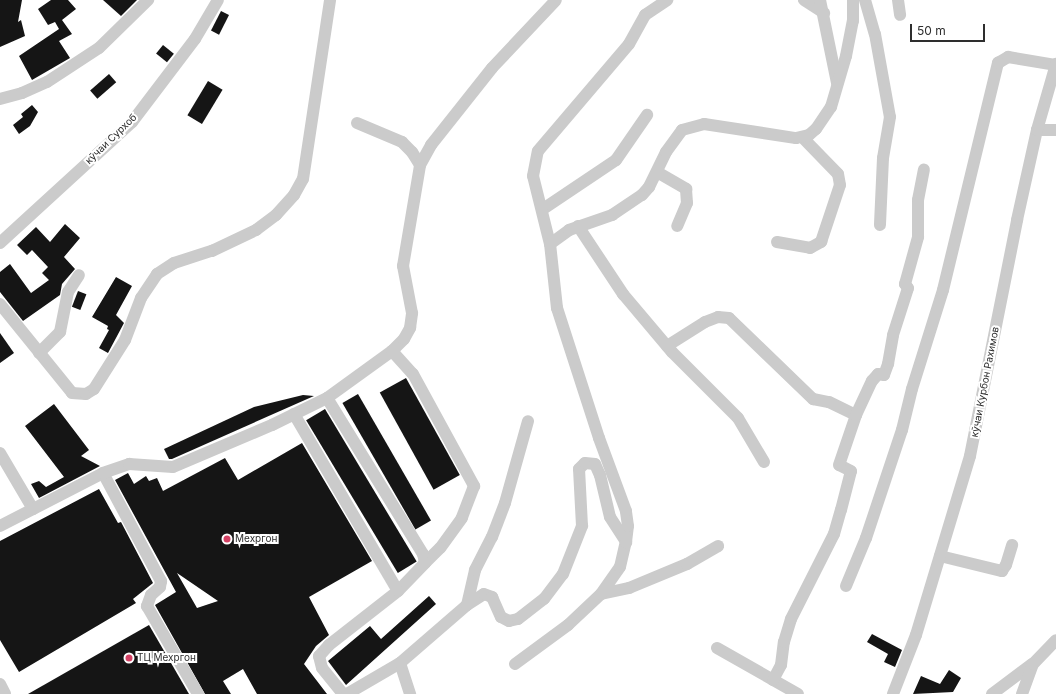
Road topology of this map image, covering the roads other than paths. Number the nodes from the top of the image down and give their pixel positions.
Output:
1 (148, 0) edge
2 (218, 0) edge
3 (330, 0) edge
4 (556, 0) edge
5 (667, 0) edge
6 (804, 0) edge
7 (820, 0) edge
8 (853, 0) edge
9 (865, 0) edge
10 (898, 0) edge
11 (824, 13) junction
12 (900, 15) dead end
13 (1056, 65) edge
14 (838, 85) junction
15 (0, 99) edge
16 (648, 115) dead end
17 (357, 123) dead end
18 (1037, 130) junction
19 (1056, 130) edge
20 (803, 138) junction
21 (420, 165) junction
22 (924, 170) dead end
23 (657, 172) junction
24 (542, 209) junction
25 (880, 225) dead end
26 (578, 226) junction
27 (677, 226) dead end
28 (777, 242) dead end
29 (0, 243) edge
30 (550, 244) junction
31 (79, 275) dead end
32 (0, 304) edge
33 (667, 346) junction
34 (392, 351) junction
35 (39, 353) junction
36 (327, 398) junction
37 (294, 414) junction
38 (856, 415) junction
39 (528, 421) dead end
40 (0, 453) edge
41 (764, 462) dead end
42 (103, 472) junction
43 (33, 509) junction
44 (0, 526) edge
45 (626, 542) junction
46 (1012, 545) dead end
47 (718, 546) dead end
48 (940, 556) junction
49 (424, 563) junction
50 (846, 586) dead end
51 (398, 591) junction
52 (601, 594) junction
53 (467, 605) junction
54 (1056, 640) edge
55 (717, 648) dead end
56 (400, 663) junction
57 (515, 664) dead end
58 (1033, 664) junction
59 (773, 680) junction
60 (0, 684) edge
61 (6, 694) edge
62 (198, 694) edge
63 (343, 694) edge
64 (347, 694) edge
65 (410, 694) edge
66 (798, 694) edge
67 (893, 694) edge
68 (992, 694) edge
69 (1022, 694) edge

1 - 15 street
2 - 29 street, кӯчаи Сурхоб
3 - 35 street
4 - 21 street
5 - 24 street
6 - 11 street
7 - 11 street
8 - 14 street
9 - 25 street
10 - 12 street
11 - 14 street
13 - 18 street, кӯчаи Курбон Рахимов
13 - 50 street
14 - 20 street
16 - 24 street
17 - 21 street
18 - 19 street
18 - 48 street, кӯчаи Курбон Рахимов
20 - 23 street
20 - 28 street
21 - 34 street
22 - 38 street
23 - 26 street
23 - 27 street
24 - 30 street
26 - 30 street
26 - 33 street
30 - 45 street
31 - 35 street
32 - 35 street
33 - 38 street
33 - 41 street
34 - 36 street
34 - 49 street
36 - 37 street
36 - 49 street
37 - 42 street
37 - 51 street
38 - 59 street
39 - 53 street
40 - 43 street
42 - 43 street
42 - 62 street
43 - 44 street
45 - 52 street
45 - 53 street
46 - 48 street
47 - 52 street
48 - 67 street, кӯчаи Курбон Рахимов
49 - 51 street
51 - 63 street
52 - 57 street
53 - 56 street
54 - 58 street
55 - 59 street
56 - 64 street
56 - 65 street
58 - 68 street
58 - 69 street
59 - 66 street
60 - 61 street

